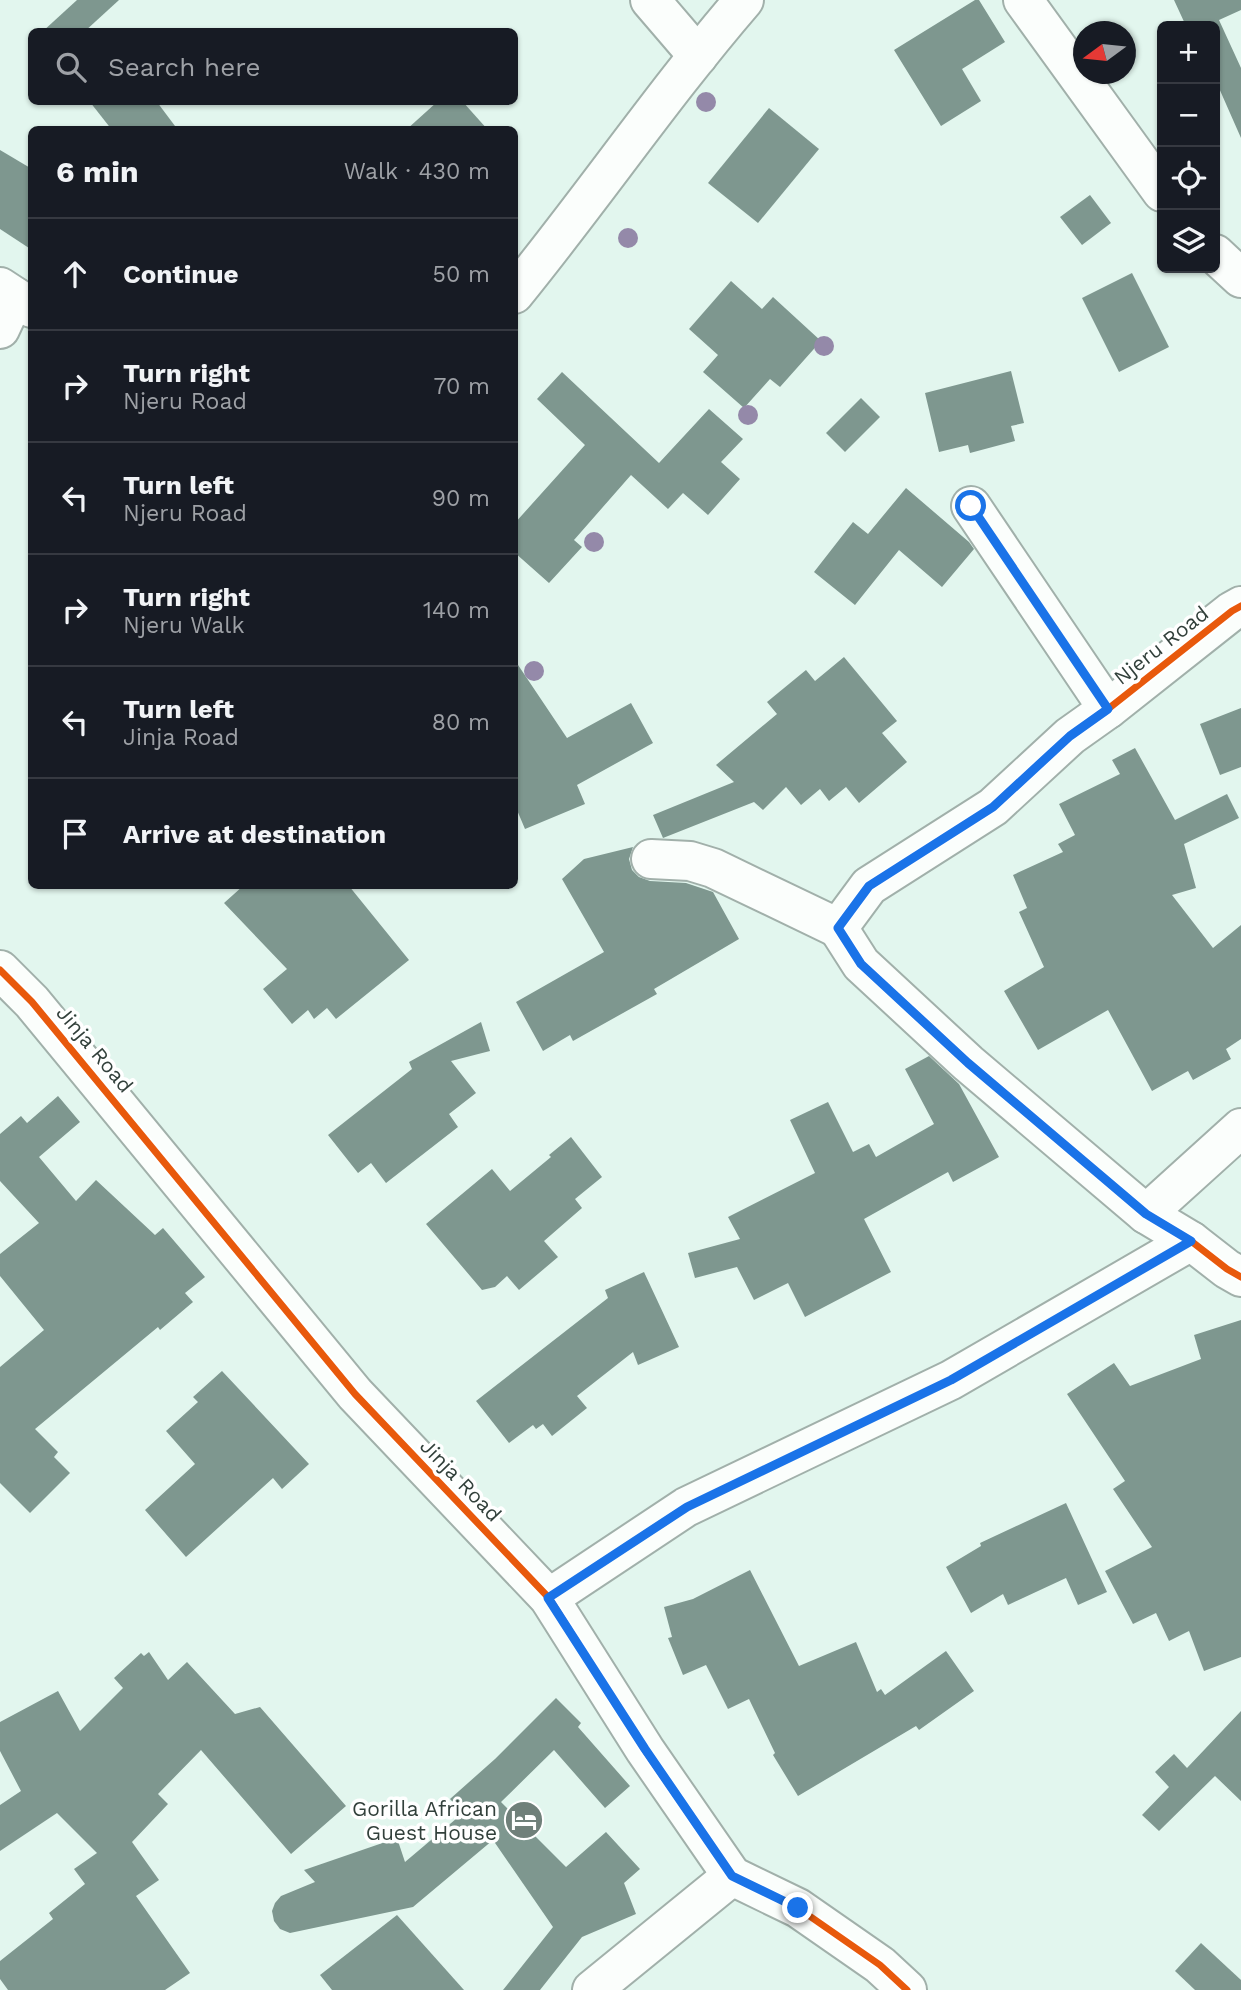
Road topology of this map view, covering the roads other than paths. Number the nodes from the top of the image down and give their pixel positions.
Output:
1 (650, 0) edge
2 (744, 0) edge
3 (1023, 0) edge
4 (698, 56) junction
5 (1157, 185) edge
6 (1220, 259) edge
7 (1241, 278) edge
8 (518, 289) edge
9 (971, 506) dead end
10 (1241, 607) edge
11 (1108, 709) junction
12 (651, 859) dead end
13 (838, 928) junction
14 (0, 970) edge
15 (1241, 1128) edge
16 (1146, 1214) junction
17 (1191, 1241) junction
18 (1241, 1278) edge
19 (548, 1598) junction
20 (732, 1876) junction
21 (592, 1990) edge
22 (907, 1990) edge

1 - 4 street
2 - 4 street
3 - 5 street
4 - 8 street
6 - 7 street
9 - 11 street
10 - 11 street, Njeru Road
11 - 13 street, Njeru Road
12 - 13 street
13 - 16 street
14 - 19 street, Jinja Road
15 - 16 street
16 - 17 street
17 - 18 street
17 - 19 street
19 - 20 street, Jinja Road
20 - 21 street
20 - 22 street, Jinja Road

